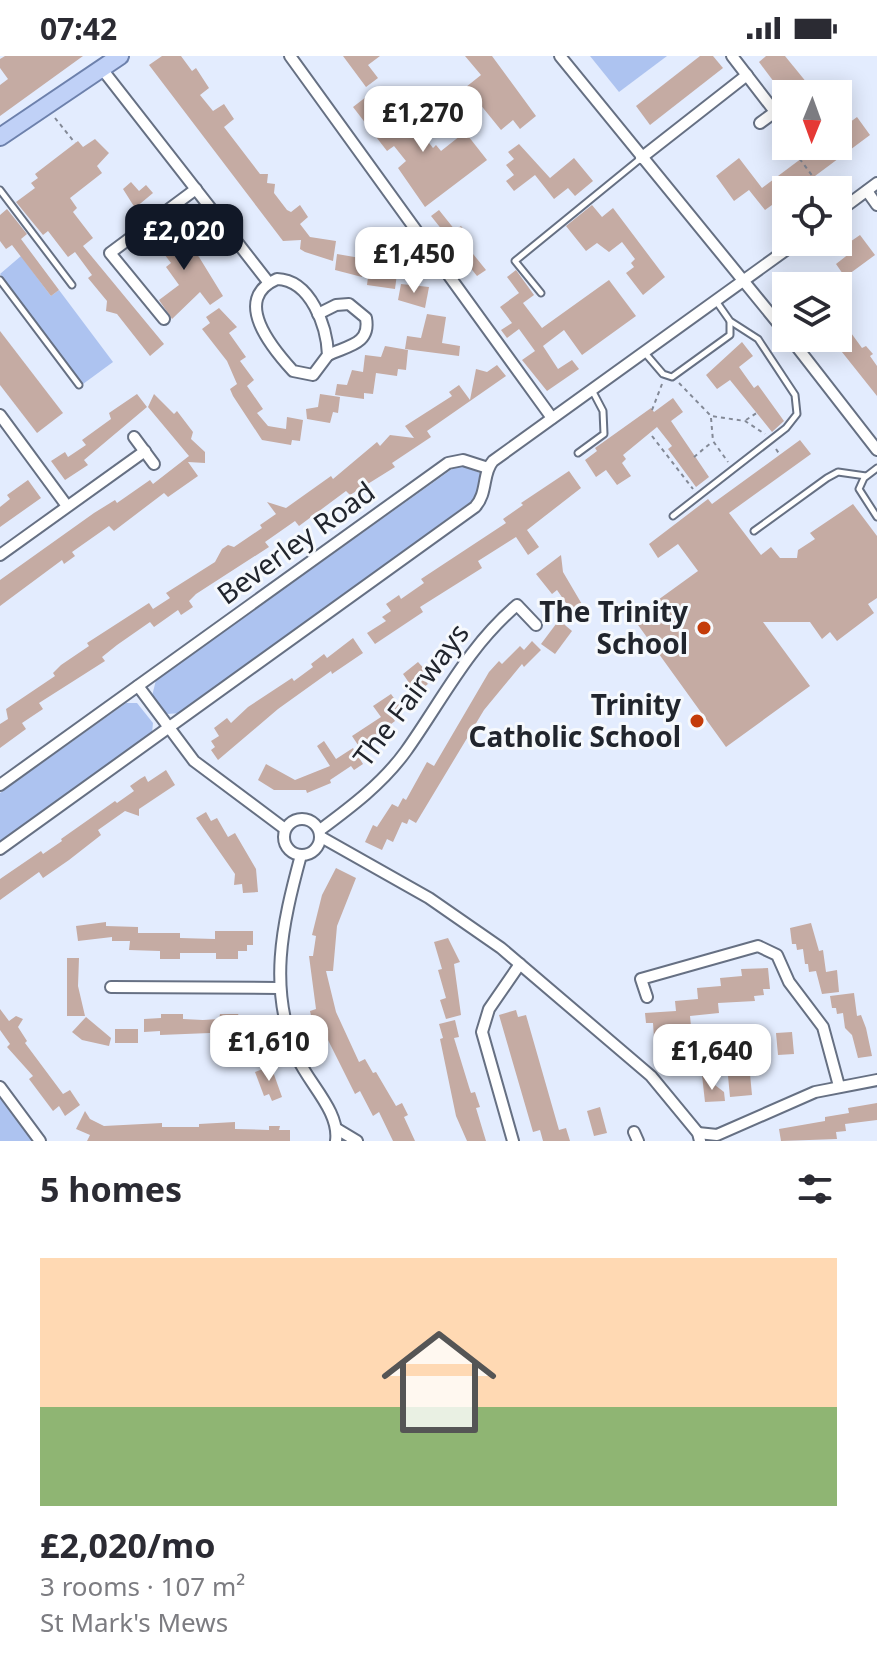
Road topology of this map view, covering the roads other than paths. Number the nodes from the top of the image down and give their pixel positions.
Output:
1 (120, 56) edge
2 (290, 56) edge
3 (560, 56) edge
4 (732, 56) edge
5 (102, 69) junction
6 (747, 75) junction
7 (772, 108) edge
8 (772, 114) edge
9 (760, 123) dead end
10 (0, 137) edge
11 (641, 158) junction
12 (877, 183) edge
13 (196, 189) junction
14 (0, 190) edge
15 (867, 191) junction
16 (852, 202) edge
17 (877, 205) edge
18 (778, 256) edge
19 (0, 280) edge
20 (743, 281) junction
21 (269, 283) junction
22 (72, 285) dead end
23 (541, 293) dead end
24 (715, 300) junction
25 (318, 314) junction
26 (772, 316) edge
27 (164, 319) dead end
28 (730, 321) junction
29 (644, 352) junction
30 (801, 352) edge
31 (328, 355) junction
32 (79, 385) dead end
33 (592, 389) junction
34 (0, 415) edge
35 (552, 418) junction
36 (134, 437) dead end
37 (877, 450) edge
38 (145, 451) junction
39 (578, 453) dead end
40 (154, 464) dead end
41 (488, 468) junction
42 (877, 468) edge
43 (866, 476) junction
44 (67, 506) junction
45 (673, 516) dead end
46 (877, 517) edge
47 (754, 531) dead end
48 (0, 555) edge
49 (536, 625) dead end
50 (138, 686) junction
51 (169, 731) junction
52 (0, 785) edge
53 (285, 829) junction
54 (321, 834) junction
55 (0, 849) edge
56 (301, 855) junction
57 (520, 964) junction
58 (111, 987) dead end
59 (279, 988) junction
60 (647, 997) dead end
61 (877, 1080) edge
62 (839, 1086) junction
63 (0, 1087) edge
64 (336, 1135) edge
65 (699, 1137) edge
66 (40, 1141) edge
67 (357, 1141) edge
68 (513, 1141) edge

1 - 5 main road
2 - 35 street
3 - 11 street
4 - 6 street
5 - 10 main road
5 - 13 street
6 - 7 street
6 - 11 street
8 - 9 street
11 - 20 street
11 - 23 lane
12 - 15 street
13 - 21 street
13 - 27 street
14 - 22 lane
15 - 16 street
15 - 17 street
18 - 20 street
19 - 32 lane
20 - 24 street
20 - 26 street
21 - 25 street
21 - 31 street
24 - 28 lane
24 - 29 street
25 - 31 street
25 - 31 street
28 - 29 lane
28 - 45 lane
29 - 33 street
30 - 37 street
33 - 35 street
33 - 39 lane
34 - 44 street
35 - 41 street
36 - 38 street
38 - 40 street
38 - 44 street
41 - 50 street, Beverley Road
41 - 51 street
42 - 43 lane
43 - 46 lane
43 - 47 lane
44 - 48 street
49 - 54 street, The Fairways
50 - 51 street
50 - 52 street, Beverley Road
51 - 53 street
51 - 55 street
53 - 54 street
53 - 56 street
54 - 56 street, The Fairways
54 - 57 street
56 - 59 street
57 - 65 street
57 - 68 street
58 - 59 street
59 - 64 street
60 - 62 street
61 - 62 street
62 - 65 street
63 - 66 street
64 - 67 street

